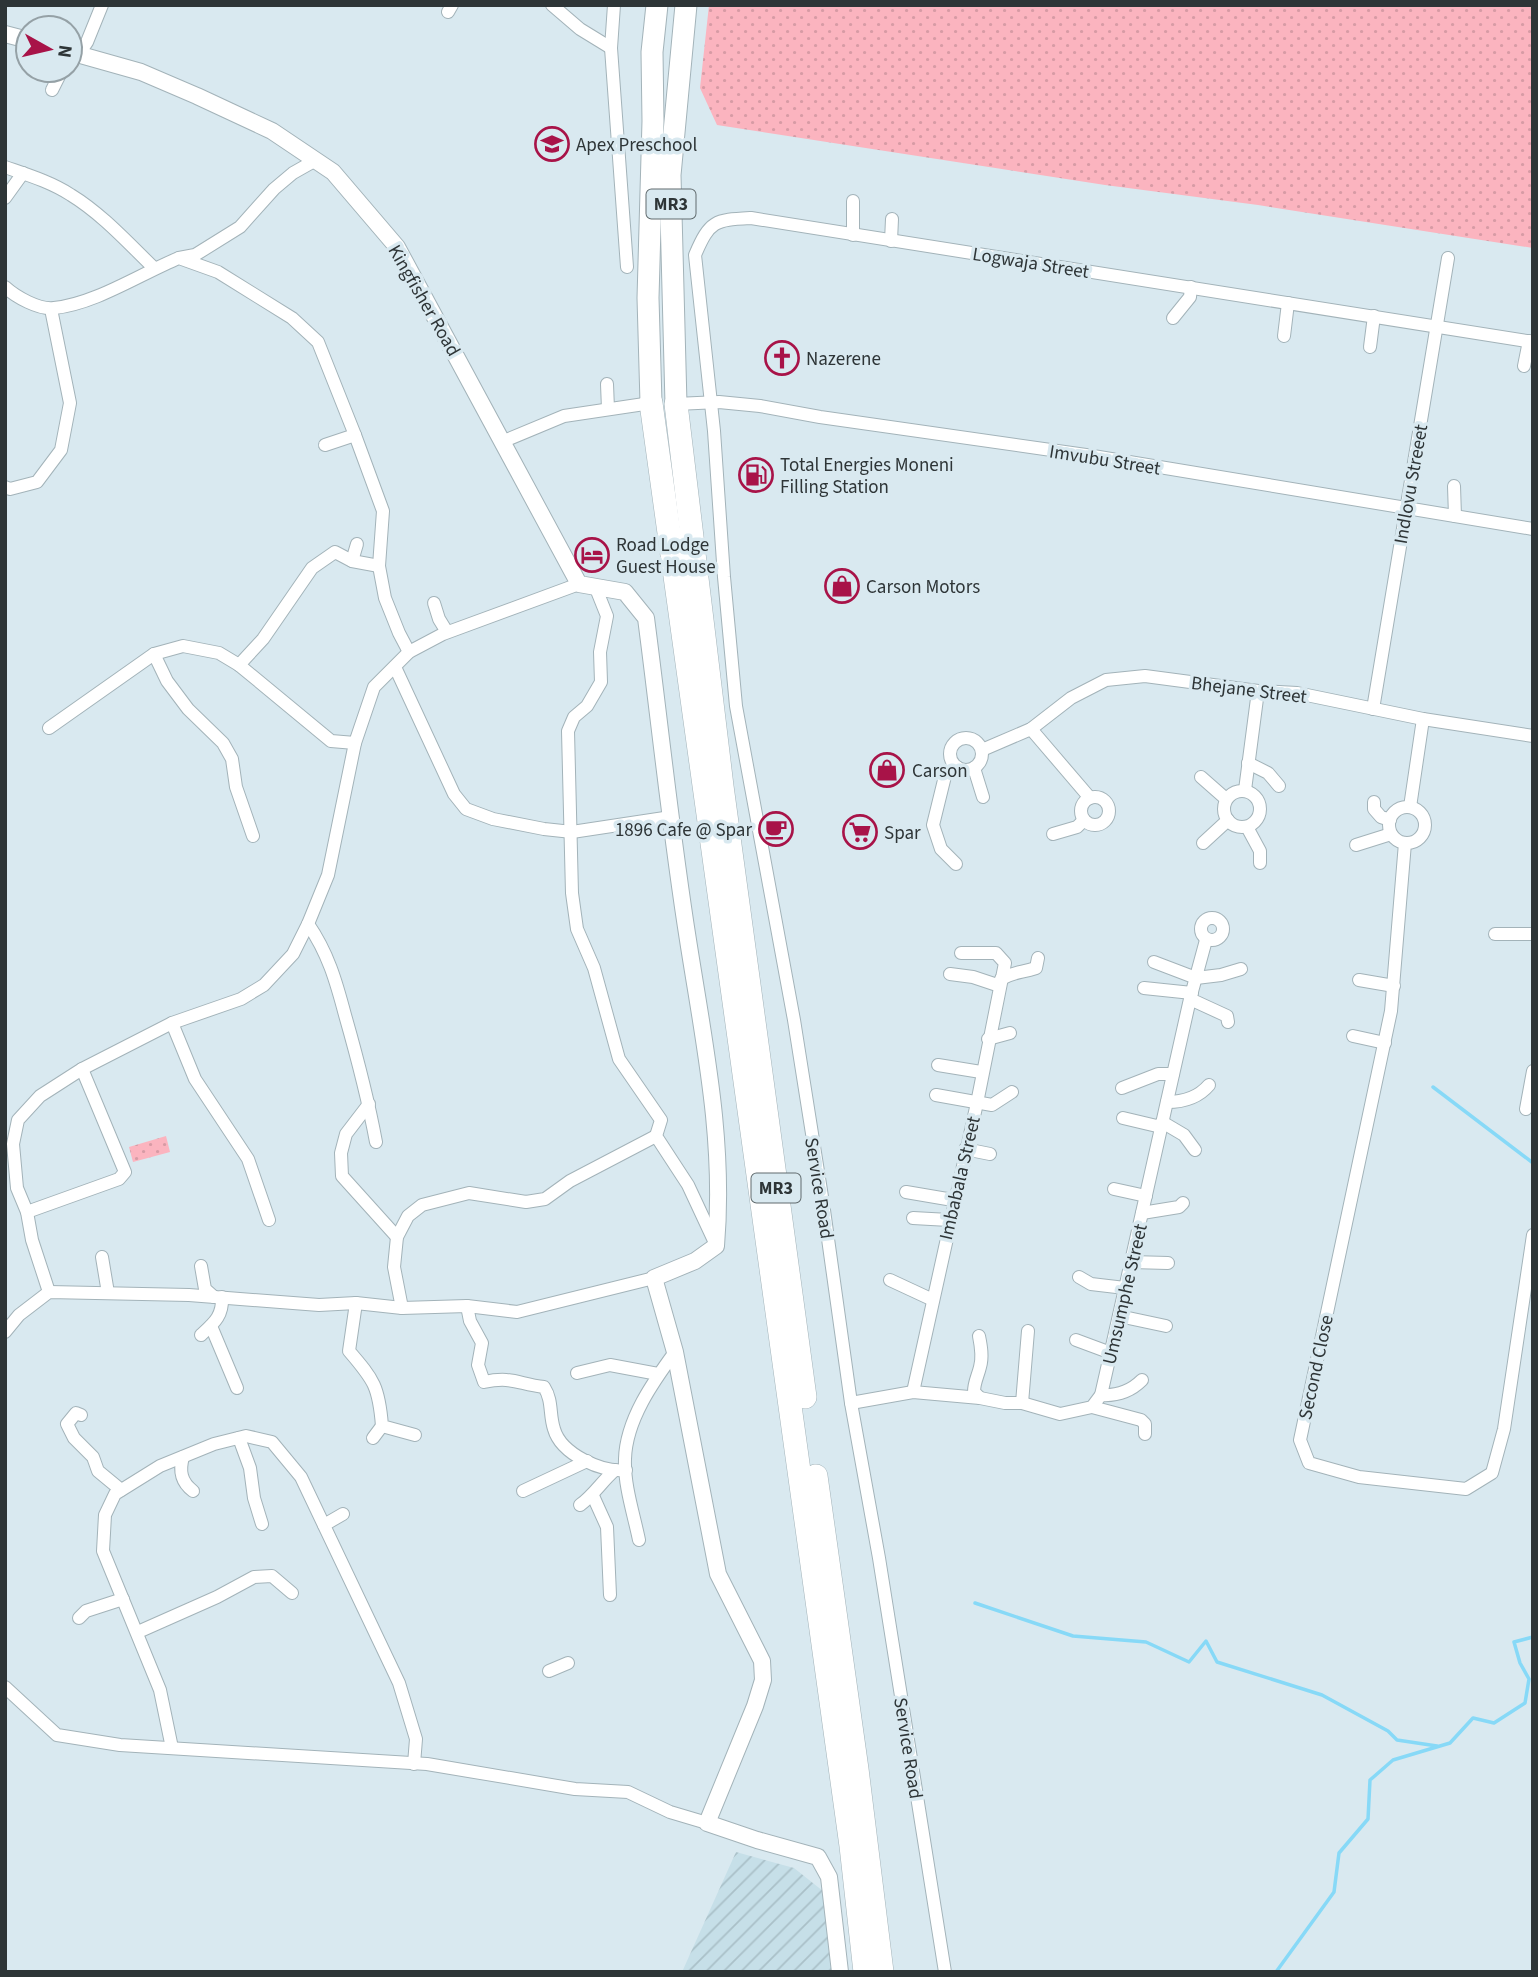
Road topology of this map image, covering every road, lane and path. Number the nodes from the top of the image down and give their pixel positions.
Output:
1 (102, 5) edge
2 (552, 5) edge
3 (614, 5) edge
4 (657, 5) edge
5 (687, 5) edge
6 (84, 45) edge
7 (611, 48) junction
8 (84, 56) edge
9 (55, 84) edge
10 (52, 90) dead end
11 (316, 160) junction
12 (5, 167) edge
13 (23, 173) junction
14 (5, 198) edge
15 (853, 201) dead end
16 (892, 219) dead end
17 (853, 235) junction
18 (891, 241) junction
19 (179, 258) junction
20 (1448, 258) dead end
21 (627, 267) dead end
22 (154, 268) junction
23 (5, 287) edge
24 (1191, 287) junction
25 (1288, 303) junction
26 (51, 309) junction
27 (1374, 316) junction
28 (1173, 318) dead end
29 (1437, 326) junction
30 (1284, 336) dead end
31 (1531, 341) edge
32 (1370, 347) dead end
33 (1524, 366) dead end
34 (607, 384) dead end
35 (651, 403) junction
36 (709, 403) junction
37 (676, 404) junction
38 (608, 409) junction
39 (355, 435) junction
40 (504, 441) junction
41 (325, 445) dead end
42 (1454, 486) dead end
43 (5, 487) edge
44 (1405, 508) junction
45 (1455, 516) junction
46 (1533, 529) edge
47 (356, 544) dead end
48 (352, 561) junction
49 (379, 566) junction
50 (587, 585) junction
51 (434, 603) dead end
52 (447, 632) junction
53 (410, 652) junction
54 (155, 654) junction
55 (239, 664) junction
56 (395, 667) junction
57 (1258, 691) junction
58 (1373, 709) junction
59 (1423, 719) junction
60 (48, 728) dead end
61 (1031, 729) junction
62 (1533, 737) edge
63 (355, 743) junction
64 (982, 750) junction
65 (1248, 762) junction
66 (957, 767) junction
67 (974, 768) junction
68 (1201, 777) dead end
69 (1279, 786) dead end
70 (1245, 790) junction
71 (983, 797) dead end
72 (1090, 798) junction
73 (1226, 799) junction
74 (1374, 802) dead end
75 (1410, 807) junction
76 (671, 817) junction
77 (1084, 820) junction
78 (1228, 820) junction
79 (1390, 820) junction
80 (1247, 827) junction
81 (572, 832) junction
82 (1053, 834) dead end
83 (1391, 834) junction
84 (253, 835) dead end
85 (1203, 843) dead end
86 (1405, 843) junction
87 (1356, 845) dead end
88 (1260, 863) dead end
89 (956, 864) dead end
90 (308, 924) junction
91 (1495, 934) dead end
92 (1533, 934) edge
93 (1206, 940) dead end
94 (961, 953) dead end
95 (1038, 958) dead end
96 (1154, 962) dead end
97 (1241, 969) dead end
98 (950, 974) dead end
99 (1196, 978) junction
100 (1359, 980) dead end
101 (1000, 983) junction
102 (1394, 986) junction
103 (1144, 988) dead end
104 (1191, 996) junction
105 (1228, 1022) dead end
106 (172, 1023) junction
107 (1010, 1033) dead end
108 (1353, 1036) dead end
109 (988, 1039) junction
110 (1385, 1043) junction
111 (938, 1065) dead end
112 (82, 1069) junction
113 (1533, 1071) edge
114 (981, 1072) junction
115 (1173, 1074) junction
116 (1209, 1085) dead end
117 (1122, 1088) dead end
118 (1012, 1092) dead end
119 (936, 1096) dead end
120 (1167, 1102) junction
121 (976, 1103) junction
122 (369, 1104) junction
123 (1526, 1109) dead end
124 (5, 1114) edge
125 (1123, 1118) dead end
126 (18, 1120) junction
127 (1162, 1125) junction
128 (656, 1136) junction
129 (376, 1142) dead end
130 (965, 1149) junction
131 (1195, 1150) dead end
132 (990, 1154) dead end
133 (1114, 1189) dead end
134 (906, 1192) dead end
135 (1146, 1196) junction
136 (953, 1200) junction
137 (1183, 1203) dead end
138 (27, 1212) junction
139 (1142, 1213) junction
140 (913, 1218) dead end
141 (269, 1220) dead end
142 (949, 1220) junction
143 (1533, 1235) edge
144 (397, 1237) junction
145 (716, 1246) junction
146 (102, 1257) dead end
147 (1131, 1262) junction
148 (1168, 1263) dead end
149 (201, 1266) dead end
150 (1079, 1277) dead end
151 (654, 1279) junction
152 (890, 1280) dead end
153 (1125, 1288) junction
154 (50, 1292) junction
155 (108, 1293) junction
156 (218, 1297) junction
157 (933, 1300) junction
158 (355, 1303) junction
159 (467, 1306) junction
160 (402, 1308) junction
161 (1119, 1316) junction
162 (211, 1326) junction
163 (1166, 1326) dead end
164 (1028, 1331) dead end
165 (5, 1332) edge
166 (201, 1335) dead end
167 (979, 1336) dead end
168 (1076, 1340) dead end
169 (675, 1352) junction
170 (1111, 1353) junction
171 (577, 1373) dead end
172 (658, 1374) junction
173 (1142, 1380) dead end
174 (237, 1388) dead end
175 (913, 1392) junction
176 (1101, 1395) junction
177 (980, 1398) junction
178 (851, 1403) junction
179 (1022, 1403) junction
180 (1092, 1407) junction
181 (81, 1415) dead end
182 (382, 1426) junction
183 (1145, 1434) dead end
184 (415, 1435) dead end
185 (373, 1438) dead end
186 (231, 1443) junction
187 (183, 1457) junction
188 (587, 1461) junction
189 (621, 1470) junction
190 (121, 1490) junction
191 (193, 1491) dead end
192 (523, 1491) dead end
193 (593, 1496) junction
194 (580, 1505) dead end
195 (343, 1514) dead end
196 (262, 1524) dead end
197 (324, 1525) junction
198 (639, 1540) dead end
199 (292, 1593) dead end
200 (610, 1595) dead end
201 (123, 1599) junction
202 (79, 1618) dead end
203 (138, 1632) junction
204 (568, 1663) dead end
205 (549, 1671) dead end
206 (5, 1687) edge
207 (172, 1748) junction
208 (414, 1763) junction
209 (707, 1823) junction
210 (840, 1972) edge
211 (865, 1972) edge
212 (882, 1972) edge
213 (945, 1972) edge

1 - 6 street
2 - 7 street
3 - 7 street
4 - 35 highway, MR3
5 - 37 highway, MR3
7 - 21 street
8 - 11 street, Kingfisher Road
9 - 10 street
11 - 19 street
11 - 40 street, Kingfisher Road
12 - 13 street
13 - 14 street
13 - 22 street
15 - 17 street
16 - 18 street
17 - 18 street, Logwaja Street
17 - 36 street, Logwaja Street
18 - 24 street, Logwaja Street
19 - 22 street
19 - 39 street
20 - 29 street, Indlovu Streeet
22 - 26 street
23 - 26 street
24 - 25 street, Logwaja Street
24 - 28 street
25 - 27 street, Logwaja Street
25 - 30 street
26 - 43 street
27 - 29 street, Logwaja Street
27 - 32 street
29 - 31 street, Logwaja Street
29 - 44 street, Indlovu Streeet
31 - 33 street
34 - 38 street
35 - 38 street
35 - 211 highway, MR3
36 - 37 street, Imvubu Street
36 - 44 street, Imvubu Street
36 - 178 street, Service Road
37 - 212 highway, MR3
38 - 40 street
39 - 41 street
39 - 49 street
40 - 50 street, Kingfisher Road
42 - 45 street
44 - 45 street, Imvubu Street
44 - 58 street, Indlovu Streeet
45 - 46 street, Imvubu Street
47 - 48 street
48 - 49 street
48 - 55 street
49 - 53 street
50 - 52 street
50 - 76 street
50 - 81 street
51 - 52 street
52 - 53 street
53 - 56 street
54 - 55 street
54 - 60 street
54 - 84 street
55 - 63 street
56 - 63 street
56 - 81 street
57 - 58 street, Bhejane Street
57 - 61 street, Bhejane Street
57 - 65 street
58 - 59 street, Bhejane Street
59 - 62 street, Bhejane Street
59 - 75 street
61 - 64 street, Bhejane Street
61 - 72 street
63 - 90 street
64 - 66 street
64 - 67 street
65 - 69 street
65 - 70 street
66 - 67 street
66 - 89 street
67 - 71 street
68 - 73 street
70 - 73 street
70 - 80 street
72 - 77 street
72 - 77 street
73 - 78 street
74 - 79 street
75 - 79 street
75 - 86 street
76 - 81 street
76 - 145 street
77 - 82 street
78 - 80 street
78 - 85 street
79 - 83 street
80 - 88 street
81 - 128 street
83 - 86 street
83 - 87 street
86 - 102 street, Second Close
90 - 106 street
90 - 122 street
91 - 92 street
93 - 99 street, Umsumphe Street
94 - 101 street, Imbabala Street
95 - 101 street
96 - 99 street
97 - 99 street
98 - 101 street
99 - 104 street, Umsumphe Street
100 - 102 street
101 - 109 street, Imbabala Street
102 - 110 street, Second Close
103 - 104 street
104 - 105 street
104 - 115 street, Umsumphe Street
106 - 112 street
106 - 141 street
107 - 109 street
108 - 110 street
109 - 114 street, Imbabala Street
110 - 143 street, Second Close
111 - 114 street
112 - 126 street
112 - 138 street
113 - 123 street
114 - 121 street, Imbabala Street
115 - 117 street
115 - 120 street, Umsumphe Street
116 - 120 street
118 - 121 street
119 - 121 street
120 - 127 street, Umsumphe Street
121 - 130 street, Imbabala Street
122 - 129 street
122 - 144 street
124 - 126 street
125 - 127 street
126 - 138 street
127 - 131 street
127 - 135 street, Umsumphe Street
128 - 144 street
128 - 145 street
130 - 132 street
130 - 136 street, Imbabala Street
133 - 135 street
134 - 136 street
135 - 139 street, Umsumphe Street
136 - 142 street, Imbabala Street
137 - 139 street
138 - 154 street
139 - 147 street, Umsumphe Street
140 - 142 street
142 - 157 street, Imbabala Street
144 - 160 street
145 - 151 street
146 - 155 street
147 - 148 street
147 - 153 street, Umsumphe Street
149 - 156 street
150 - 153 street
151 - 159 street
151 - 169 street
152 - 157 street
153 - 161 street, Umsumphe Street
154 - 155 street
154 - 165 street
155 - 156 street
156 - 158 street
156 - 162 street
157 - 175 street, Imbabala Street
158 - 160 street
158 - 182 street
159 - 160 street
159 - 188 street
161 - 163 street
161 - 170 street, Umsumphe Street
162 - 166 street
162 - 174 street
164 - 179 street
167 - 177 street
168 - 170 street
169 - 172 street
169 - 209 street
170 - 176 street, Umsumphe Street
171 - 172 street
172 - 189 street
173 - 176 street
175 - 177 street
175 - 178 street
176 - 180 street, Umsumphe Street
177 - 179 street
178 - 213 street, Service Road
179 - 180 street
180 - 183 street
181 - 190 street
182 - 184 street
182 - 185 street
186 - 187 street
186 - 196 street
186 - 197 street
187 - 190 street
187 - 191 street
188 - 189 street
188 - 192 street
189 - 193 street
189 - 198 street
190 - 201 street
193 - 194 street
193 - 200 street
195 - 197 street
197 - 208 street
199 - 203 street
201 - 202 street
201 - 203 street
203 - 207 street
204 - 205 street
206 - 207 street
207 - 208 street
208 - 209 street
209 - 210 street

